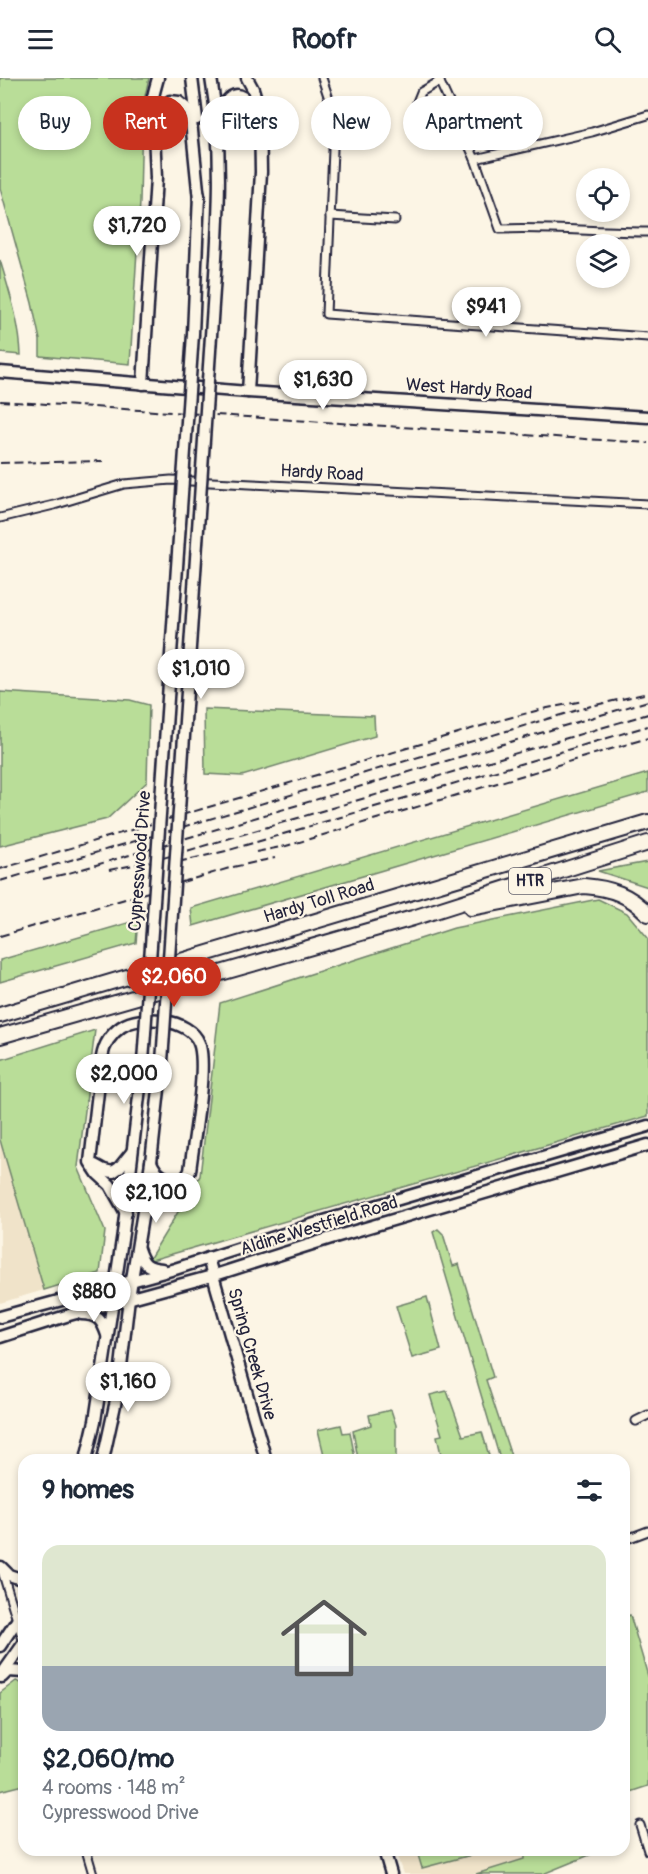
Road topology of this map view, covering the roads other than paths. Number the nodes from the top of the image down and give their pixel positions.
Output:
1 (158, 78) edge
2 (192, 78) edge
3 (211, 78) edge
4 (247, 78) edge
5 (322, 78) edge
6 (439, 79) edge
7 (153, 96) edge
8 (256, 96) edge
9 (420, 96) edge
10 (447, 96) edge
11 (188, 109) edge
12 (648, 115) edge
13 (155, 150) edge
14 (220, 150) edge
15 (260, 150) edge
16 (471, 150) edge
17 (475, 159) junction
18 (219, 160) junction
19 (199, 200) junction
20 (330, 216) junction
21 (395, 220) dead end
22 (648, 232) edge
23 (648, 337) edge
24 (0, 372) edge
25 (143, 384) junction
26 (248, 392) junction
27 (648, 417) edge
28 (648, 504) edge
29 (0, 518) edge
30 (646, 823) edge
31 (648, 843) edge
32 (648, 914) edge
33 (413, 918) junction
34 (0, 1015) edge
35 (0, 1036) edge
36 (648, 1126) edge
37 (648, 1145) edge
38 (560, 1151) junction
39 (132, 1152) junction
40 (90, 1162) junction
41 (151, 1162) junction
42 (565, 1170) junction
43 (179, 1182) junction
44 (443, 1186) junction
45 (447, 1205) junction
46 (126, 1213) junction
47 (143, 1213) junction
48 (324, 1221) junction
49 (328, 1239) junction
50 (138, 1248) junction
51 (208, 1258) junction
52 (175, 1269) junction
53 (212, 1276) junction
54 (132, 1280) junction
55 (115, 1285) junction
56 (129, 1298) junction
57 (113, 1303) junction
58 (69, 1315) junction
59 (0, 1317) edge
60 (108, 1336) junction
61 (0, 1337) edge
62 (648, 1415) edge
63 (636, 1421) dead end
64 (87, 1454) edge
65 (104, 1454) edge
66 (264, 1454) edge
67 (648, 1532) edge
68 (630, 1538) edge
69 (1, 1565) edge
70 (18, 1578) edge
71 (17, 1621) junction
72 (18, 1624) edge
73 (0, 1647) edge
74 (18, 1652) edge
75 (18, 1672) edge
76 (0, 1678) edge
77 (640, 1825) dead end
78 (648, 1851) edge
79 (88, 1856) edge
80 (386, 1856) edge
81 (93, 1874) edge
82 (392, 1874) edge

1 - 7 main road
2 - 19 main road
3 - 18 main road
4 - 8 main road
5 - 20 street
6 - 9 street
6 - 10 street
11 - 19 main road
12 - 17 street
13 - 25 main road
14 - 18 main road
15 - 26 main road
16 - 17 street
17 - 22 street
18 - 41 main road, Cypresswood Drive, bridge
19 - 39 main road, Cypresswood Drive, bridge
20 - 21 street
20 - 23 street
24 - 25 main road, West Hardy Road
25 - 26 main road, West Hardy Road
26 - 27 main road, West Hardy Road
28 - 29 street, Hardy Road
30 - 34 highway, Hardy Toll Road / HTR
31 - 33 highway, HTR
32 - 33 highway
33 - 35 highway, HTR
36 - 38 main road, Aldine Westfield Road
37 - 42 main road, Aldine Westfield Road
38 - 42 main road
38 - 44 main road, Aldine Westfield Road
39 - 40 main road
39 - 46 main road, Cypresswood Drive
40 - 43 main road
40 - 46 main road
41 - 43 main road
41 - 47 main road, Cypresswood Drive
42 - 45 main road, Aldine Westfield Road
43 - 47 main road
44 - 45 main road
44 - 48 main road, Aldine Westfield Road
45 - 49 main road, Aldine Westfield Road
46 - 55 main road, Cypresswood Drive
47 - 50 main road, Cypresswood Drive
48 - 49 main road
48 - 51 main road, Aldine Westfield Road
49 - 53 main road, Aldine Westfield Road
50 - 52 main road
50 - 54 main road, Cypresswood Drive
51 - 52 main road, Aldine Westfield Road
51 - 53 main road, Spring Creek Drive
52 - 54 main road, Aldine Westfield Road
53 - 56 main road, Aldine Westfield Road
53 - 66 main road, Spring Creek Drive
54 - 55 main road, Aldine Westfield Road
54 - 56 main road, Cypresswood Drive
55 - 57 main road, Cypresswood Drive
55 - 59 main road, Aldine Westfield Road
56 - 57 main road, Aldine Westfield Road
56 - 65 main road, Cypresswood Drive
57 - 58 main road, Aldine Westfield Road
57 - 60 main road, Cypresswood Drive
58 - 60 main road
58 - 61 main road, Aldine Westfield Road
60 - 64 main road, Cypresswood Drive
62 - 63 street
67 - 68 street
69 - 70 main road
69 - 71 street
71 - 72 street
71 - 73 main road
74 - 76 main road
75 - 76 main road
77 - 78 street
79 - 81 street
80 - 82 main road

